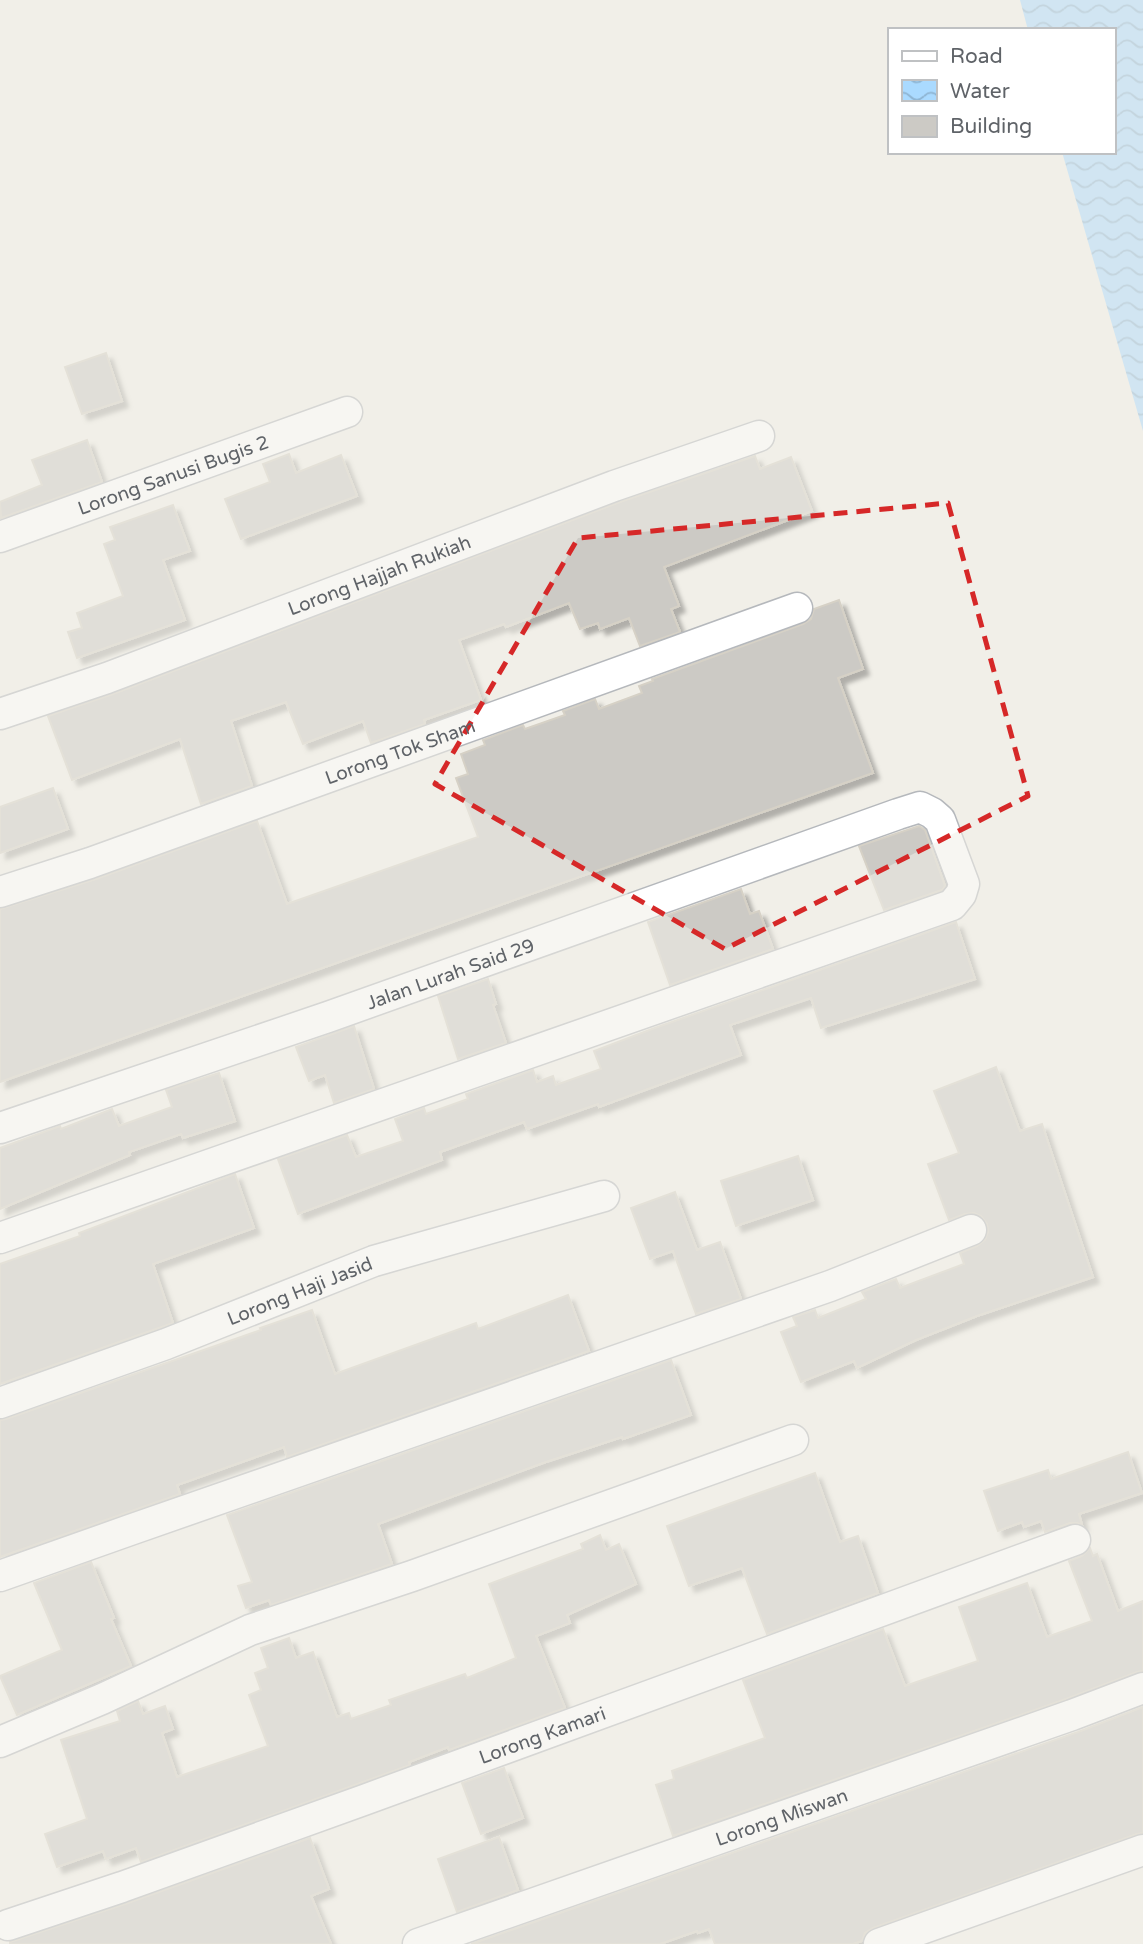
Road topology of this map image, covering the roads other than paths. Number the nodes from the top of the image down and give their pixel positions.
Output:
1 (347, 412) dead end
2 (758, 436) dead end
3 (0, 537) edge
4 (797, 607) dead end
5 (0, 715) edge
6 (0, 892) edge
7 (0, 1128) edge
8 (604, 1196) dead end
9 (971, 1230) dead end
10 (0, 1238) edge
11 (0, 1403) edge
12 (793, 1440) dead end
13 (1075, 1540) dead end
14 (0, 1577) edge
15 (1143, 1688) edge
16 (0, 1742) edge
17 (1143, 1850) edge
18 (7, 1928) edge
19 (418, 1944) edge
20 (879, 1944) edge

1 - 3 street, Lorong Sanusi Bugis 2
2 - 5 street, Lorong Hajjah Rukiah
4 - 6 street, Lorong Tok Sham
7 - 10 street, Jalan Lurah Said 29
8 - 11 street, Lorong Haji Jasid
9 - 14 street
12 - 16 street
13 - 18 street, Lorong Kamari
15 - 19 street, Lorong Miswan
17 - 20 street

